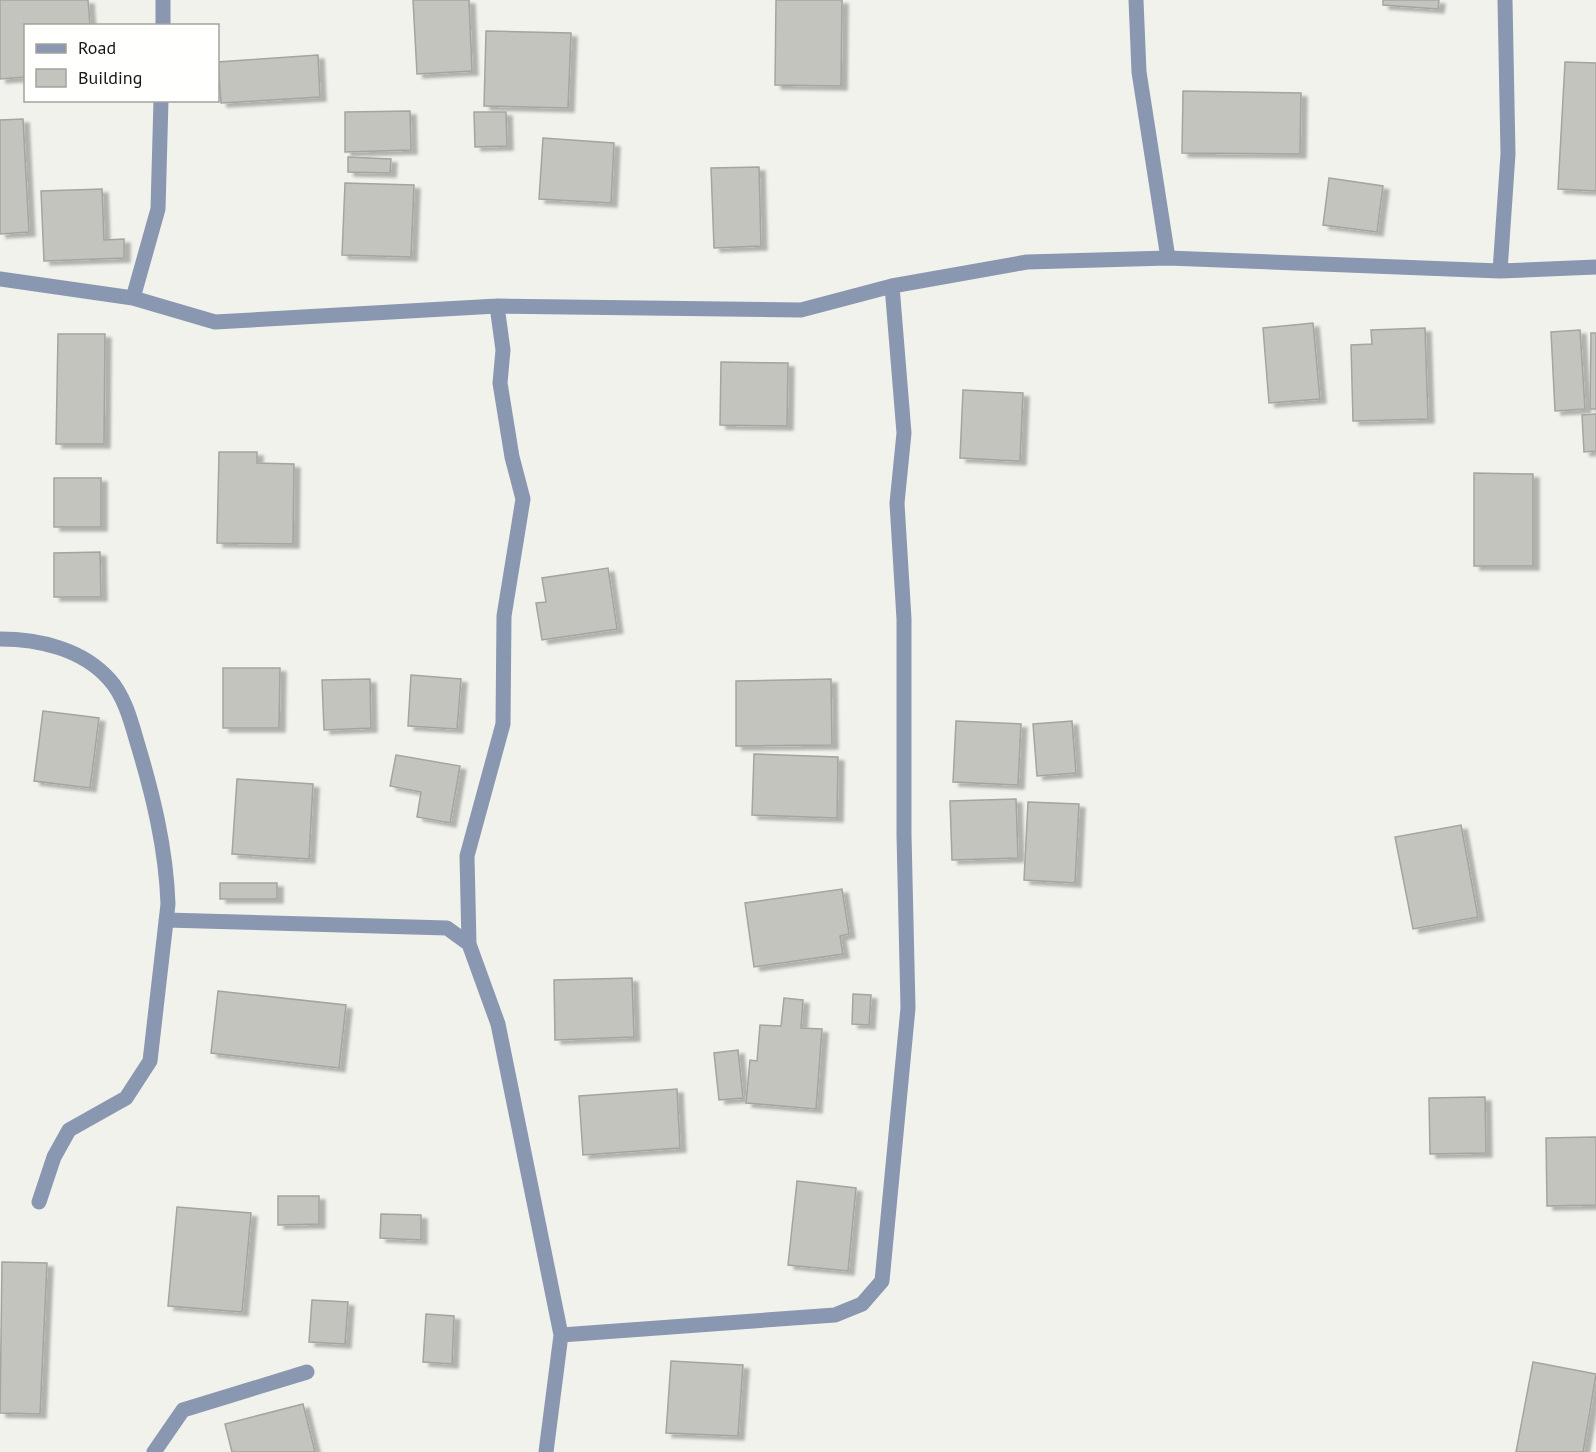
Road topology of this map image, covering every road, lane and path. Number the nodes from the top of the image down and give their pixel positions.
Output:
1 (163, 0) edge
2 (1136, 0) edge
3 (1505, 0) edge
4 (163, 24) edge
5 (161, 102) edge
6 (1167, 258) junction
7 (1596, 267) edge
8 (1500, 271) junction
9 (0, 279) edge
10 (892, 286) junction
11 (133, 298) junction
12 (497, 306) junction
13 (0, 639) edge
14 (166, 920) junction
15 (469, 944) junction
16 (39, 1202) dead end
17 (561, 1335) junction
18 (307, 1372) dead end
19 (154, 1452) edge
20 (546, 1452) edge

1 - 4 street
2 - 6 street
3 - 8 street
5 - 11 street
6 - 8 street
6 - 10 street
7 - 8 street
9 - 11 street
10 - 12 street
10 - 17 street
11 - 12 street
12 - 15 street
13 - 14 street
14 - 15 street
14 - 16 street
15 - 17 street
17 - 20 street
18 - 19 street

